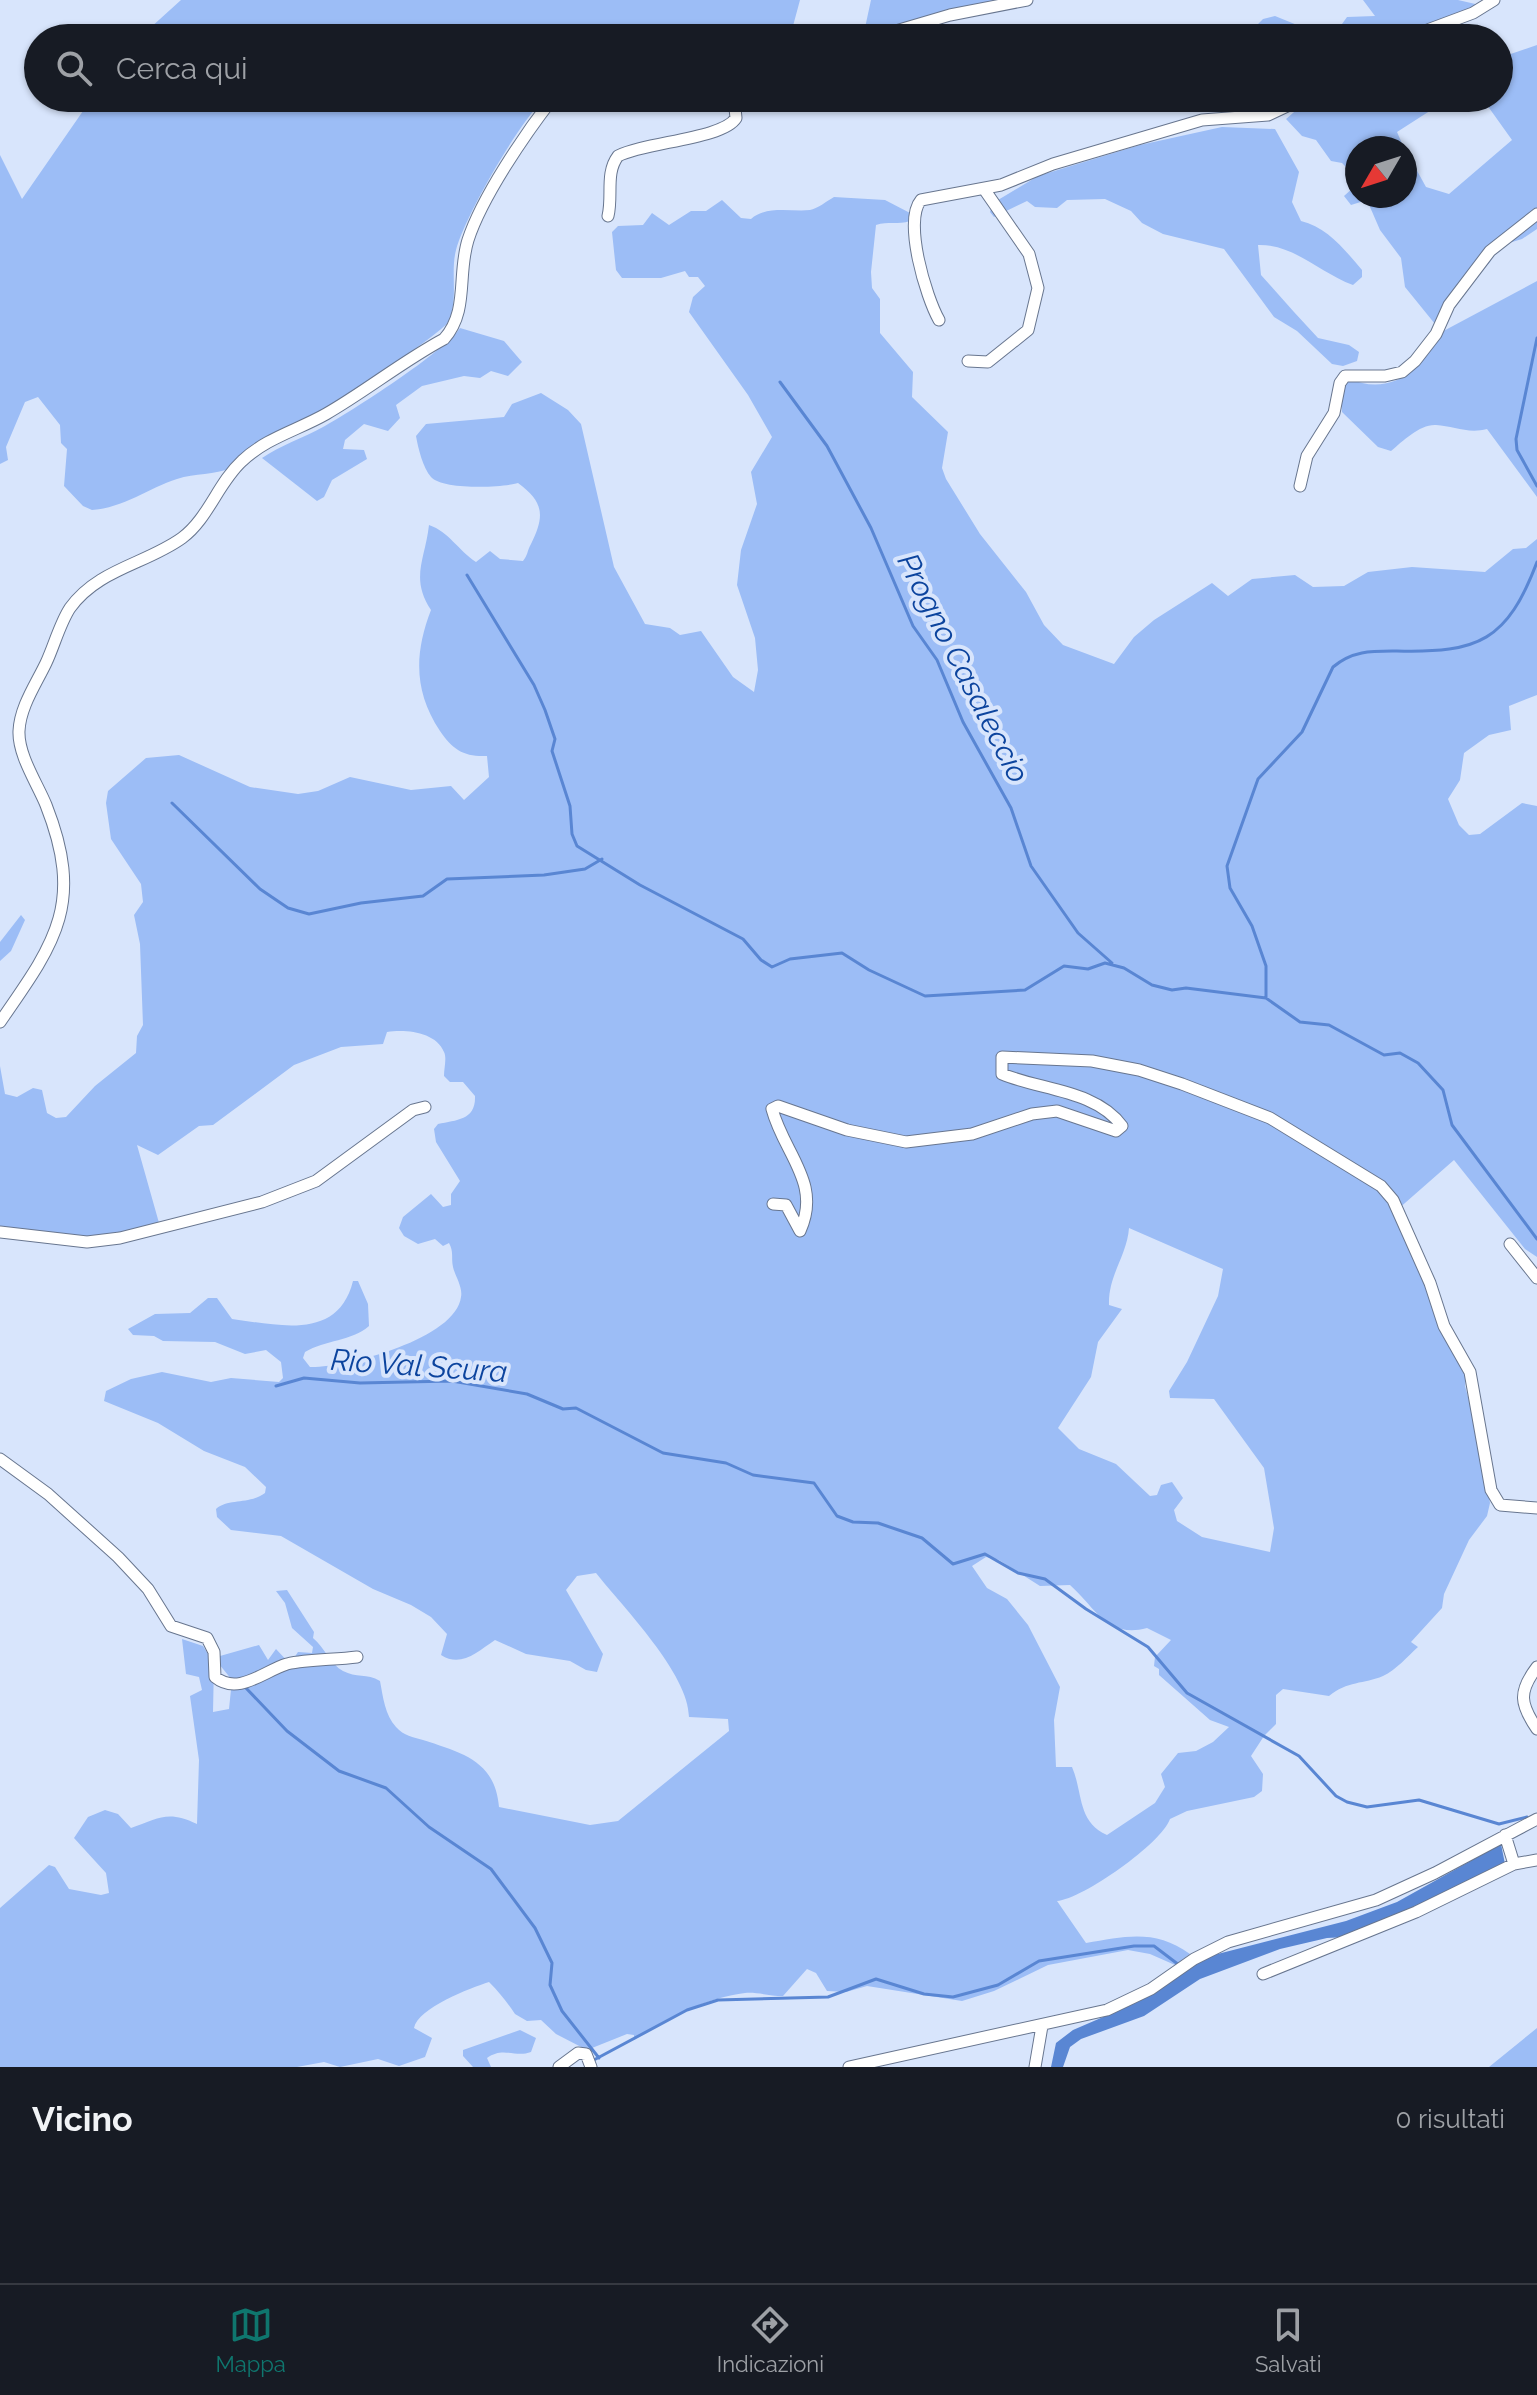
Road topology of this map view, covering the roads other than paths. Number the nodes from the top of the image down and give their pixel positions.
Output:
1 (1027, 0) edge
2 (1494, 0) edge
3 (919, 24) edge
4 (1444, 24) edge
5 (543, 112) edge
6 (735, 112) edge
7 (1274, 112) edge
8 (984, 189) junction
9 (1537, 214) edge
10 (608, 216) dead end
11 (939, 320) dead end
12 (968, 361) dead end
13 (1300, 486) dead end
14 (0, 1022) edge
15 (425, 1107) dead end
16 (773, 1204) dead end
17 (0, 1232) edge
18 (1510, 1244) dead end
19 (1537, 1278) edge
20 (0, 1459) edge
21 (1537, 1508) edge
22 (357, 1657) dead end
23 (1537, 1667) edge
24 (1537, 1729) edge
25 (1537, 1819) edge
26 (1506, 1839) junction
27 (1513, 1860) junction
28 (1537, 1860) edge
29 (1263, 1974) dead end
30 (1042, 2026) junction
31 (559, 2067) edge
32 (591, 2067) edge
33 (849, 2067) edge
34 (1035, 2067) edge

1 - 3 street
2 - 4 street
5 - 14 street
6 - 10 street
7 - 8 street
8 - 11 street
8 - 12 street
9 - 13 street
15 - 17 street
16 - 21 street
18 - 19 street
20 - 22 street
23 - 24 street
25 - 26 street
26 - 27 street
26 - 30 street
27 - 28 street
27 - 29 street
30 - 33 street
30 - 34 street
31 - 32 street

